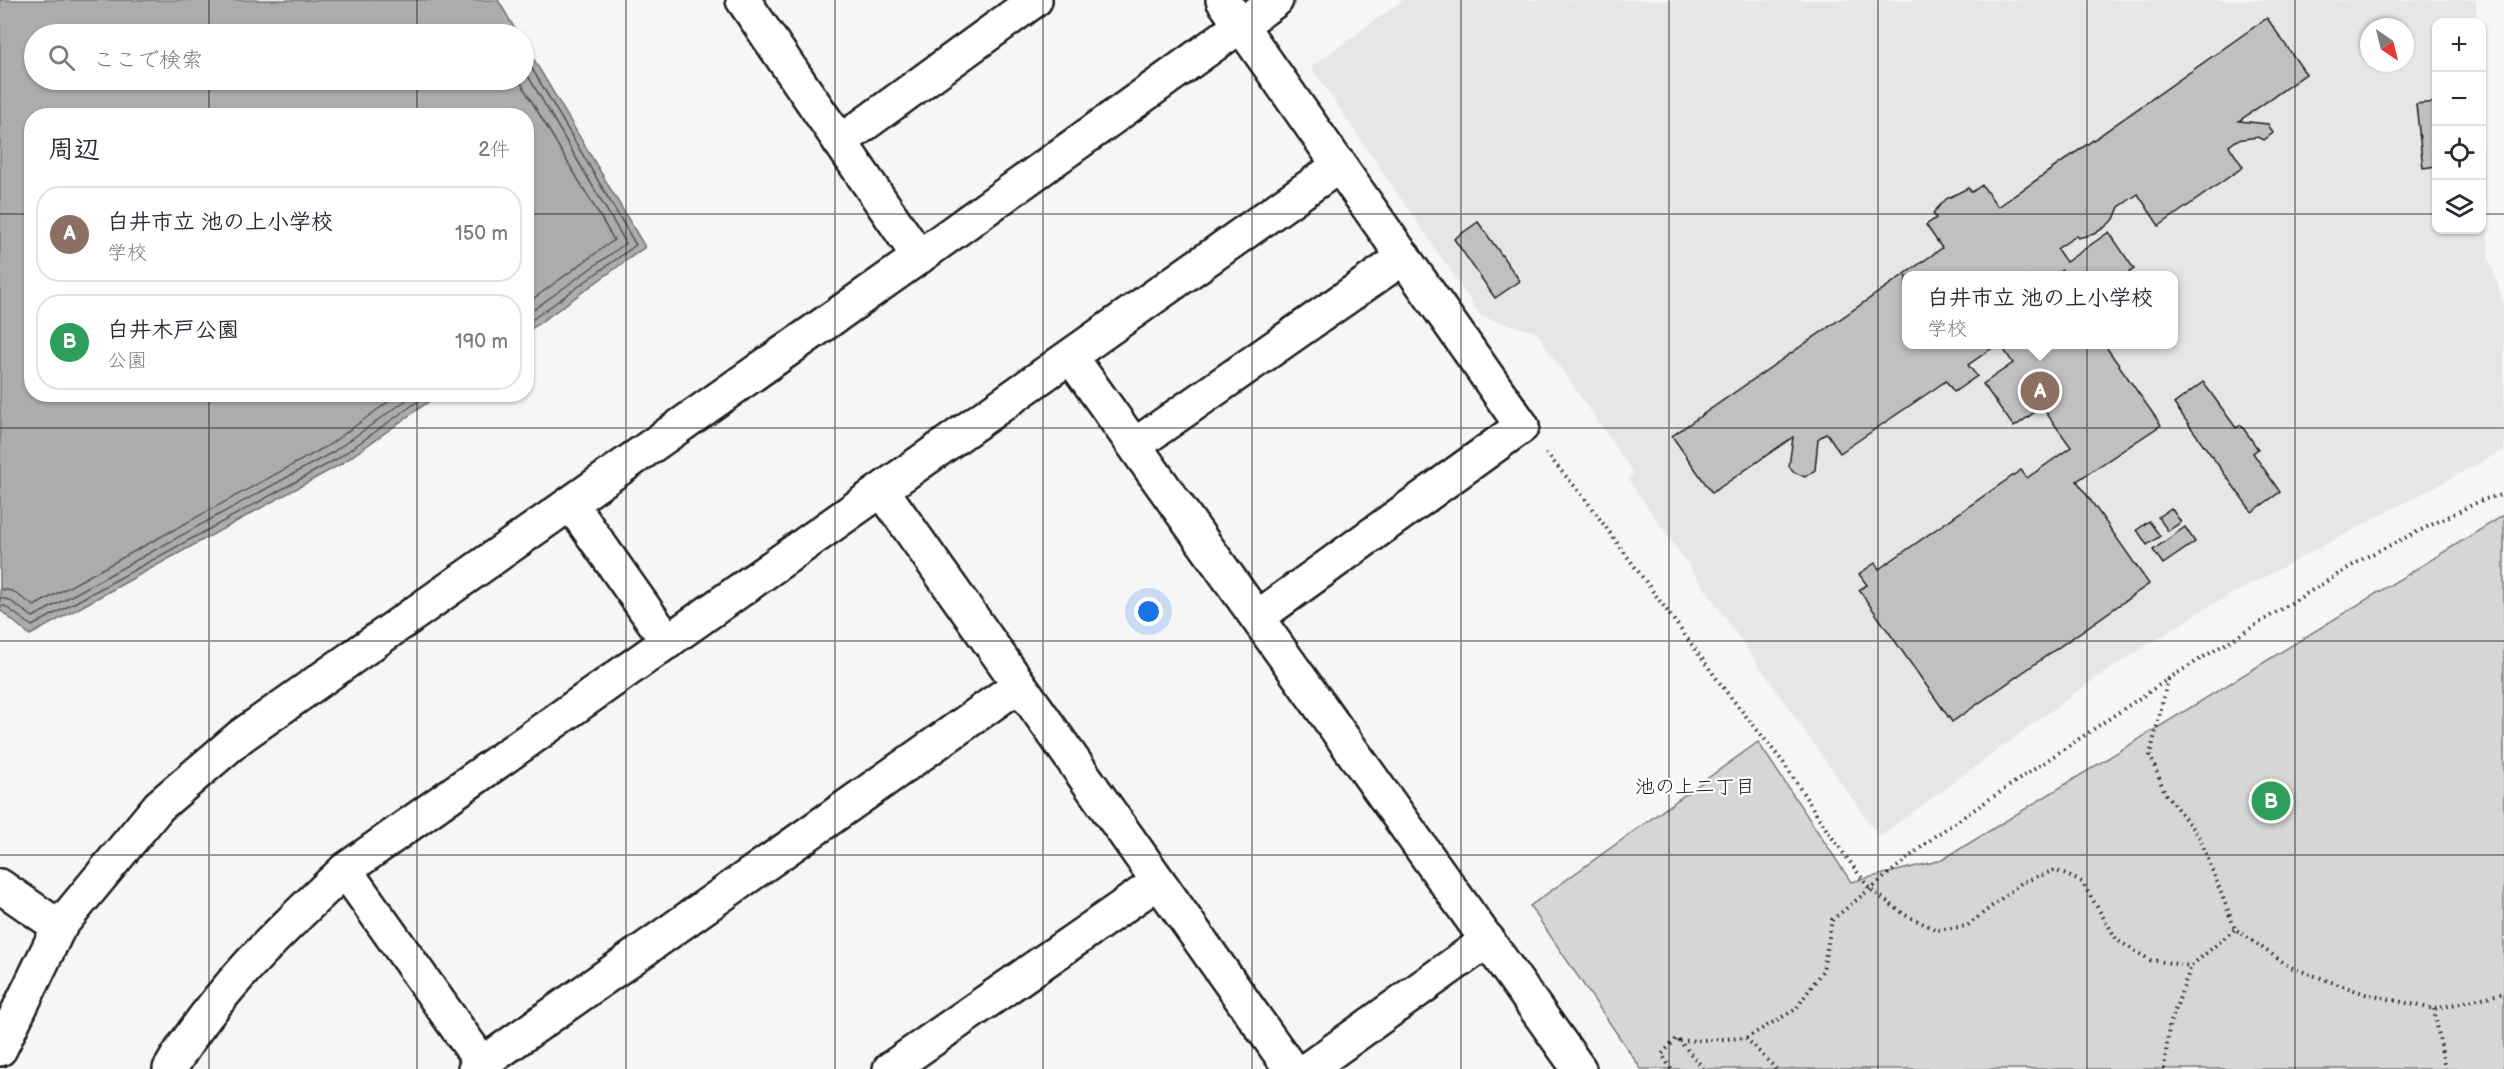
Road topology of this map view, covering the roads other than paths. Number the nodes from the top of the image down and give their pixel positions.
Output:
1 (743, 0) edge
2 (1035, 0) edge
3 (1276, 0) edge
4 (1232, 12) edge
5 (840, 142) junction
6 (1340, 165) junction
7 (919, 257) junction
8 (1404, 257) junction
9 (1071, 357) junction
10 (1135, 446) junction
11 (882, 490) junction
12 (571, 504) junction
13 (1258, 617) junction
14 (668, 642) junction
15 (1019, 685) junction
16 (345, 870) junction
17 (1158, 882) junction
18 (0, 886) edge
19 (59, 927) junction
20 (1488, 940) junction
21 (0, 1048) edge
22 (479, 1066) edge
23 (170, 1069) edge
24 (890, 1069) edge
25 (1292, 1069) edge
26 (1308, 1069) edge
27 (1579, 1069) edge

1 - 5 street
2 - 5 street
3 - 4 street
4 - 6 street
4 - 7 street
5 - 7 street
6 - 8 street
6 - 9 street
7 - 12 street
8 - 10 street
8 - 13 street
9 - 10 street
9 - 11 street
10 - 13 street
11 - 14 street
11 - 15 street
12 - 14 street
12 - 19 street
13 - 20 street
14 - 16 street
15 - 17 street
15 - 22 street
16 - 22 street
16 - 23 street
17 - 24 street
17 - 25 street
18 - 19 street
19 - 21 street
20 - 26 street
20 - 27 street

